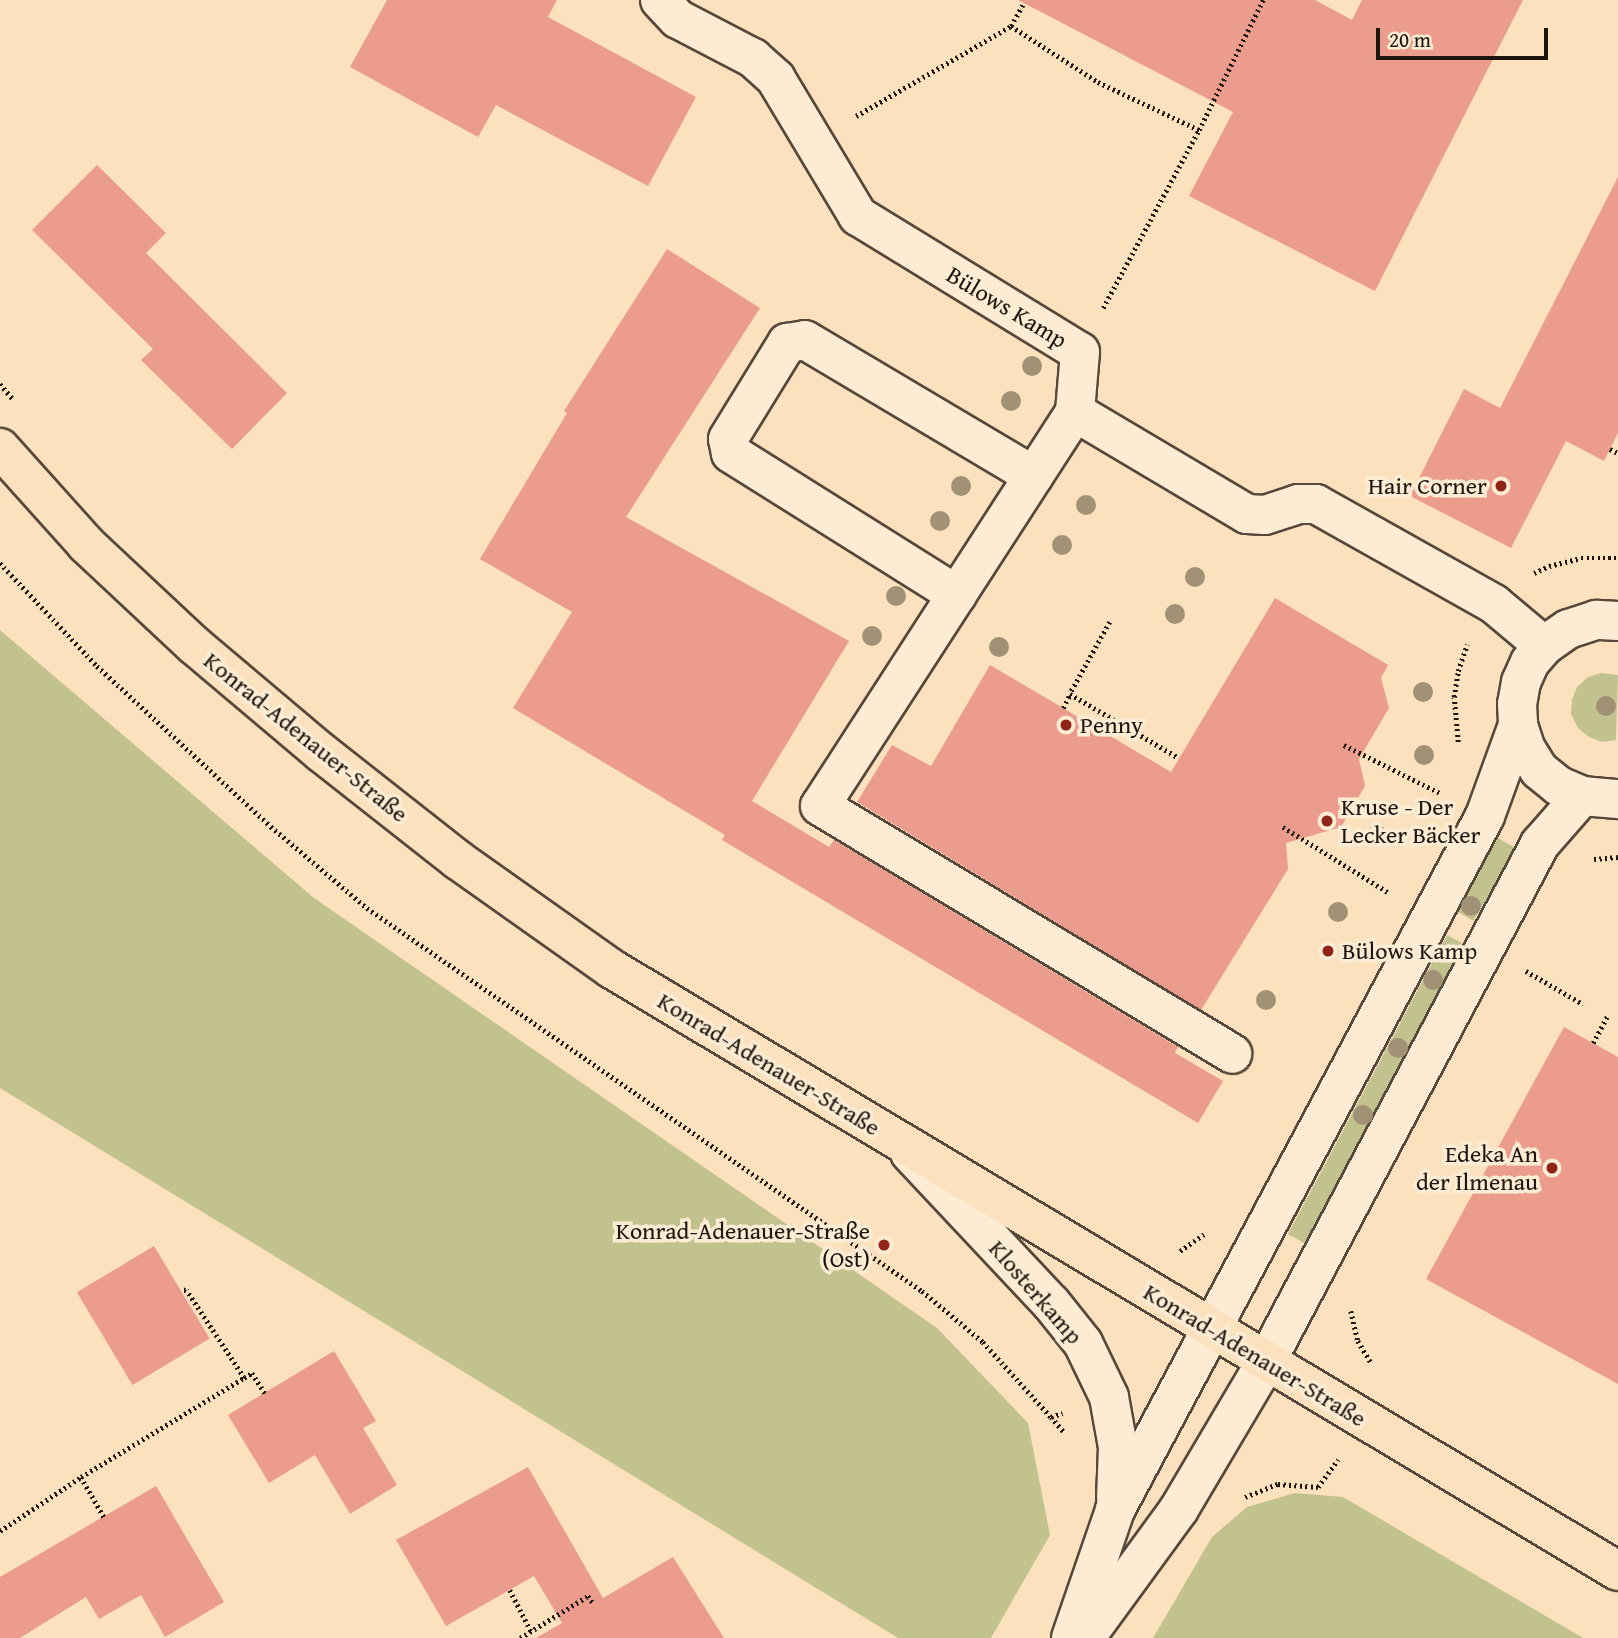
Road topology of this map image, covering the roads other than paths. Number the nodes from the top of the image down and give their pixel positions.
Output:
1 (660, 0) edge
2 (1075, 412) junction
3 (0, 448) edge
4 (1034, 476) junction
5 (957, 595) junction
6 (1618, 621) edge
7 (1544, 646) junction
8 (1518, 725) junction
9 (1600, 798) edge
10 (1232, 1054) dead end
11 (902, 1144) junction
12 (1212, 1329) junction
13 (1268, 1360) junction
14 (1115, 1510) junction
15 (1618, 1571) edge
16 (1071, 1638) edge
17 (1085, 1638) edge

1 - 2 street, Bülows Kamp
2 - 4 street
2 - 7 street
3 - 11 main road, Konrad-Adenauer-Straße
4 - 5 street
4 - 5 street
5 - 10 street
6 - 7 street
7 - 8 street
8 - 9 street
8 - 12 street
9 - 13 street
11 - 12 main road, Konrad-Adenauer-Straße
11 - 14 street, Klosterkamp
12 - 13 main road, Konrad-Adenauer-Straße
12 - 14 street, Klosterkamp
13 - 15 main road, Konrad-Adenauer-Straße
13 - 17 street
14 - 16 street, Klosterkamp

